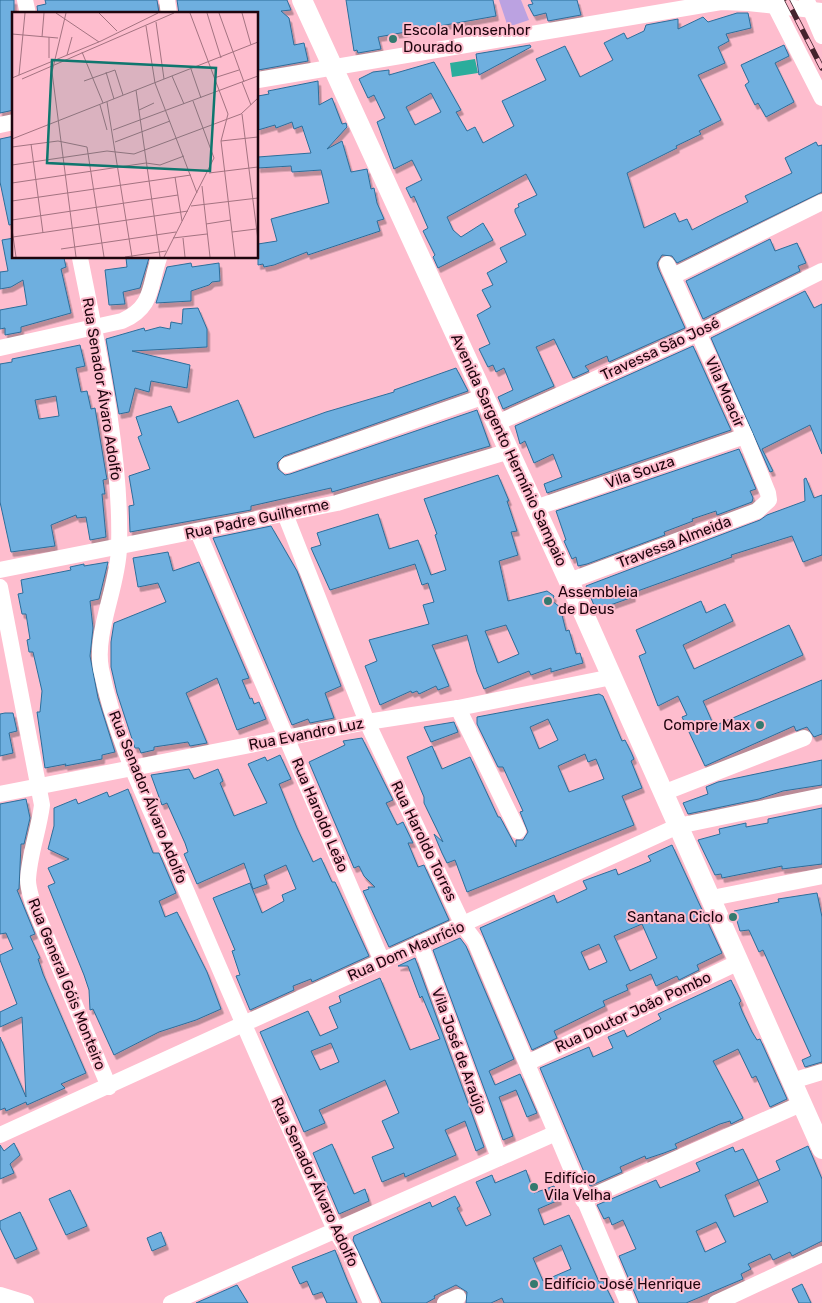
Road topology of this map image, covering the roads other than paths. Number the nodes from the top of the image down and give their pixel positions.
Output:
1 (302, 0) edge
2 (774, 3) edge
3 (813, 7) edge
4 (822, 36) edge
5 (333, 69) junction
6 (259, 80) edge
7 (822, 98) edge
8 (822, 202) edge
9 (80, 259) edge
10 (160, 259) edge
11 (822, 271) edge
12 (94, 328) junction
13 (698, 332) junction
14 (0, 348) edge
15 (485, 396) junction
16 (497, 423) junction
17 (745, 436) junction
18 (510, 451) junction
19 (287, 464) dead end
20 (768, 493) joint
21 (535, 508) junction
22 (285, 514) junction
23 (198, 532) junction
24 (119, 548) junction
25 (0, 570) edge
26 (569, 581) junction
27 (0, 586) edge
28 (612, 678) junction
29 (458, 708) junction
30 (367, 722) junction
31 (804, 738) dead end
32 (288, 739) junction
33 (133, 767) junction
34 (39, 786) junction
35 (663, 793) junction
36 (0, 794) edge
37 (822, 796) edge
38 (678, 826) junction
39 (518, 831) dead end
40 (822, 876) edge
41 (712, 898) junction
42 (463, 925) junction
43 (420, 944) junction
44 (382, 961) junction
45 (739, 962) junction
46 (244, 1025) junction
47 (527, 1063) junction
48 (822, 1072) edge
49 (792, 1081) junction
50 (109, 1087) junction
51 (802, 1104) junction
52 (556, 1133) junction
53 (0, 1136) edge
54 (822, 1149) edge
55 (500, 1158) junction
56 (583, 1200) junction
57 (334, 1230) junction
58 (822, 1254) edge
59 (0, 1295) edge
60 (746, 1297) edge
61 (179, 1302) edge
62 (26, 1303) edge
63 (371, 1303) edge
64 (628, 1303) edge
65 (716, 1303) edge

1 - 5 main road, Avenida Sargento Hermínio Sampaio
2 - 3 street
2 - 5 street
2 - 7 street
3 - 4 street
5 - 6 street
5 - 15 main road, Avenida Sargento Hermínio Sampaio
8 - 13 street, Vila Moacir
9 - 12 street, Rua Senador Álvaro Adolfo
10 - 12 street
11 - 13 street, Travessa São José
12 - 14 street
12 - 24 street, Rua Senador Álvaro Adolfo
13 - 16 street, Travessa São José
13 - 17 street, Vila Moacir
15 - 16 main road, Avenida Sargento Hermínio Sampaio
15 - 19 street
16 - 18 main road, Avenida Sargento Hermínio Sampaio
17 - 20 street, Vila Moacir
17 - 21 street, Vila Souza
18 - 21 main road, Avenida Sargento Hermínio Sampaio
18 - 22 street, Rua Padre Guilherme
20 - 26 street, Travessa Almeida
21 - 26 main road, Avenida Sargento Hermínio Sampaio
22 - 23 street, Rua Padre Guilherme
22 - 30 street, Rua Haroldo Torres
23 - 24 street, Rua Padre Guilherme
23 - 32 street, Rua Haroldo Leão
24 - 25 street, Rua Padre Guilherme
24 - 33 street, Rua Senador Álvaro Adolfo
26 - 28 main road, Avenida Sargento Hermínio Sampaio
27 - 34 street, Rua General Góis Monteiro
28 - 29 street, Rua Evandro Luz
28 - 35 main road, Avenida Sargento Hermínio Sampaio
29 - 30 street, Rua Evandro Luz
29 - 39 street
30 - 32 street, Rua Evandro Luz
30 - 42 street, Rua Haroldo Torres
31 - 35 street
32 - 33 street, Rua Evandro Luz
32 - 44 street, Rua Haroldo Leão
33 - 34 street, Rua Evandro Luz
33 - 46 street, Rua Senador Álvaro Adolfo
34 - 36 street, Rua Evandro Luz
34 - 50 street, Rua General Góis Monteiro
35 - 38 main road, Avenida Sargento Hermínio Sampaio
37 - 38 street, Rua Dom Maurício
38 - 41 main road, Avenida Sargento Hermínio Sampaio
38 - 42 street, Rua Dom Maurício
40 - 41 street
41 - 45 main road, Avenida Sargento Hermínio Sampaio
42 - 43 street, Rua Dom Maurício
42 - 47 street, Rua Haroldo Torres
43 - 44 street, Rua Dom Maurício
43 - 55 street, Vila José de Araújo
44 - 46 street, Rua Dom Maurício
45 - 47 street, Rua Doutor João Pombo
45 - 49 main road, Avenida Sargento Hermínio Sampaio
46 - 50 street, Rua Dom Maurício
46 - 57 street, Rua Senador Álvaro Adolfo
47 - 52 street, Rua Haroldo Torres
48 - 49 street
49 - 51 main road, Avenida Sargento Hermínio Sampaio
50 - 53 street, Rua Dom Maurício
51 - 54 main road, Avenida Sargento Hermínio Sampaio
51 - 56 street
52 - 55 street
52 - 56 street, Rua Haroldo Torres
55 - 57 street
56 - 64 street, Rua Haroldo Torres
57 - 61 street
57 - 63 street, Rua Senador Álvaro Adolfo
58 - 60 street
59 - 62 street
60 - 65 street

